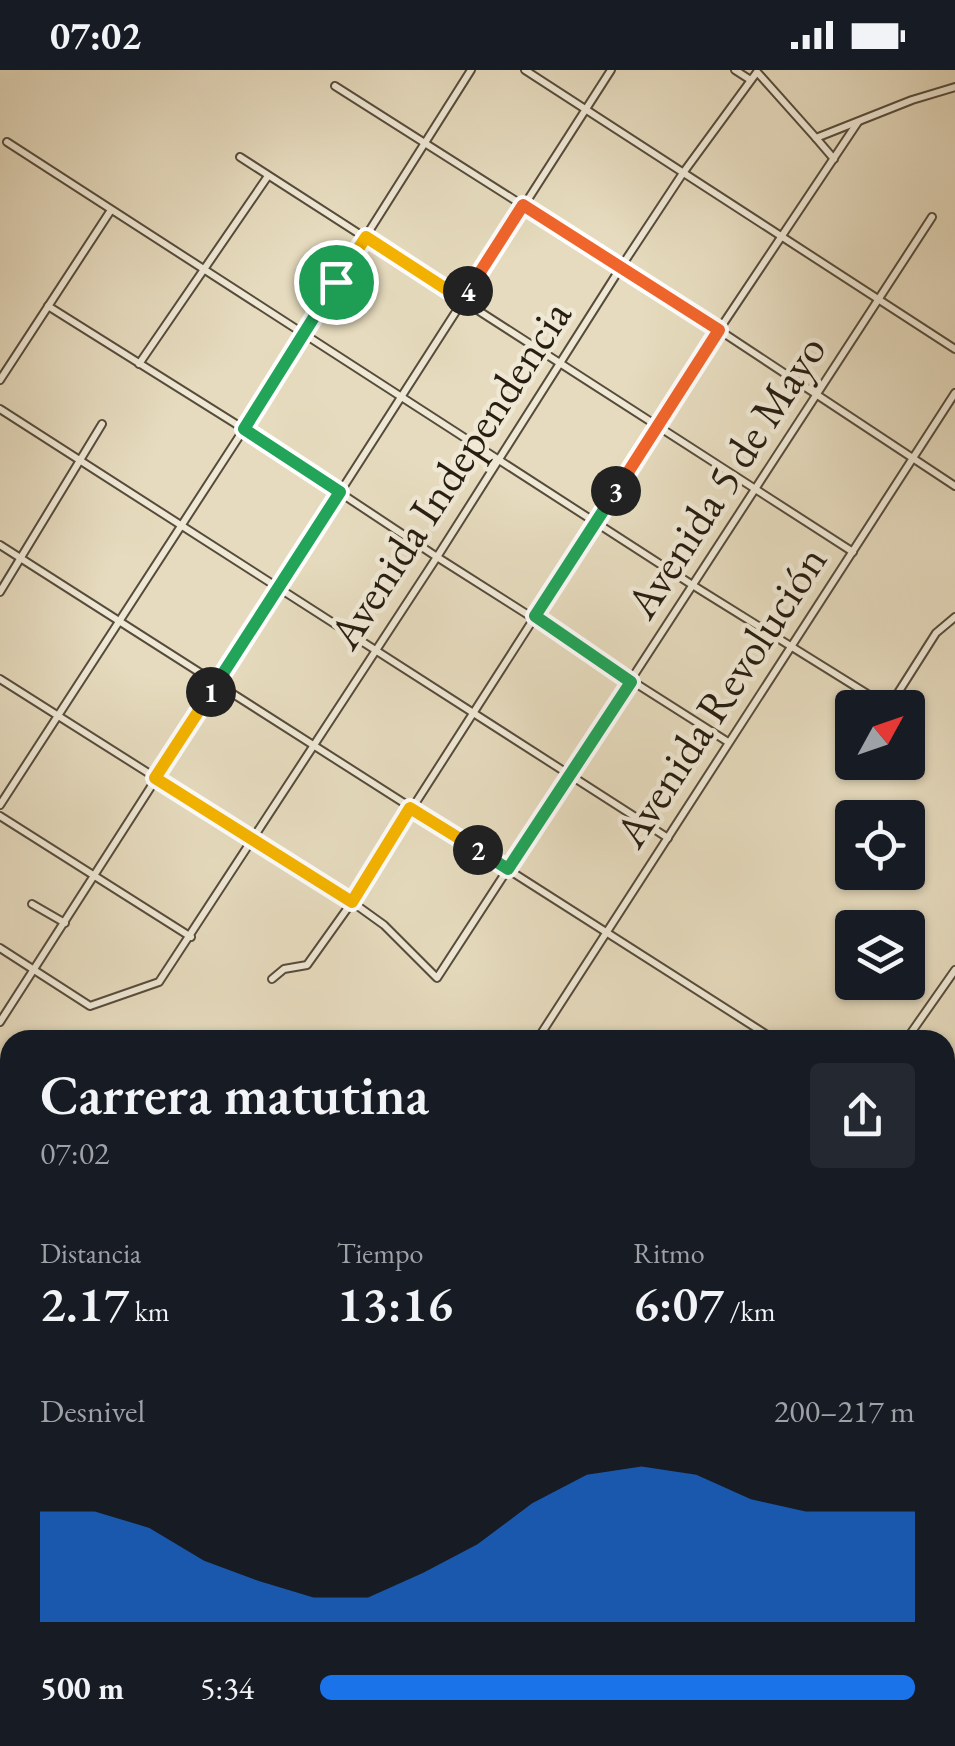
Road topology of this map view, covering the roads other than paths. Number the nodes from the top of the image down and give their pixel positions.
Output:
1 (471, 70) edge
2 (525, 70) edge
3 (611, 70) edge
4 (735, 70) edge
5 (749, 80) junction
6 (335, 86) dead end
7 (955, 87) edge
8 (584, 110) junction
9 (858, 121) junction
10 (816, 138) junction
11 (7, 142) dead end
12 (426, 142) junction
13 (240, 157) dead end
14 (834, 159) junction
15 (683, 173) junction
16 (268, 176) junction
17 (523, 205) junction
18 (112, 210) junction
19 (932, 218) dead end
20 (366, 237) junction
21 (783, 237) junction
22 (621, 267) junction
23 (206, 271) junction
24 (463, 300) junction
25 (880, 300) junction
26 (48, 306) junction
27 (719, 330) junction
28 (304, 334) junction
29 (955, 348) edge
30 (139, 364) junction
31 (560, 364) junction
32 (0, 380) edge
33 (815, 393) junction
34 (955, 393) edge
35 (402, 396) junction
36 (0, 409) edge
37 (102, 424) dead end
38 (658, 426) junction
39 (244, 429) junction
40 (915, 458) junction
41 (498, 460) junction
42 (80, 462) junction
43 (955, 486) edge
44 (754, 487) junction
45 (340, 492) junction
46 (596, 522) junction
47 (182, 526) junction
48 (0, 545) edge
49 (852, 552) junction
50 (437, 557) junction
51 (21, 559) junction
52 (694, 586) junction
53 (278, 588) junction
54 (0, 592) edge
55 (535, 616) junction
56 (955, 617) edge
57 (119, 621) junction
58 (790, 646) junction
59 (376, 649) junction
60 (0, 679) edge
61 (217, 682) junction
62 (631, 682) junction
63 (862, 690) edge
64 (901, 690) edge
65 (472, 713) junction
66 (58, 714) junction
67 (728, 742) junction
68 (313, 745) junction
69 (572, 776) junction
70 (155, 778) junction
71 (0, 805) edge
72 (410, 808) junction
73 (0, 816) edge
74 (668, 838) junction
75 (252, 841) junction
76 (508, 869) junction
77 (94, 875) junction
78 (352, 902) junction
79 (32, 904) dead end
80 (65, 923) junction
81 (604, 932) junction
82 (191, 937) junction
83 (0, 948) edge
84 (955, 970) edge
85 (34, 971) junction
86 (272, 979) dead end
87 (0, 1022) edge
88 (543, 1030) edge
89 (759, 1030) edge
90 (913, 1030) edge

1 - 12 street
2 - 8 street
3 - 8 street
4 - 5 street
5 - 10 street
5 - 15 street, Avenida Independencia
6 - 12 street
7 - 9 street
8 - 15 street
8 - 17 street
9 - 10 street
9 - 14 street
10 - 14 street
11 - 18 street
12 - 17 street
12 - 20 street
13 - 16 street
14 - 21 street
15 - 21 street
15 - 22 street, Avenida Independencia
16 - 20 street
16 - 23 street
17 - 22 street
17 - 24 street
18 - 23 street
18 - 26 street
19 - 25 street, Avenida 5 de Mayo
20 - 24 street
20 - 28 street
21 - 25 street
21 - 27 street
22 - 27 street
22 - 31 street, Avenida Independencia
23 - 28 street
23 - 30 street
24 - 31 street
24 - 35 street
25 - 29 street
25 - 33 street, Avenida 5 de Mayo
26 - 30 street
26 - 32 street
27 - 33 street
27 - 38 street
28 - 35 street
28 - 39 street
30 - 39 street
31 - 38 street
31 - 41 street, Avenida Independencia
33 - 40 street
33 - 44 street, Avenida 5 de Mayo
34 - 40 street, Avenida Revolución
35 - 41 street
35 - 45 street
36 - 42 street
37 - 42 street
38 - 44 street
38 - 46 street
39 - 45 street
39 - 47 street
40 - 43 street
40 - 49 street, Avenida Revolución
41 - 46 street
41 - 50 street, Avenida Independencia
42 - 47 street
42 - 51 street
44 - 49 street
44 - 52 street, Avenida 5 de Mayo
45 - 50 street
45 - 53 street
46 - 52 street
46 - 55 street
47 - 53 street
47 - 57 street
48 - 51 street
49 - 58 street, Avenida Revolución
50 - 55 street
50 - 59 street, Avenida Independencia
51 - 54 street
51 - 57 street
52 - 58 street
52 - 62 street, Avenida 5 de Mayo
53 - 59 street
53 - 61 street
55 - 62 street
55 - 65 street
56 - 64 street
57 - 61 street
57 - 66 street
58 - 63 street
58 - 67 street, Avenida Revolución
59 - 65 street
59 - 68 street, Avenida Independencia
60 - 66 street
61 - 68 street
61 - 70 street
62 - 67 street
62 - 69 street, Avenida 5 de Mayo
65 - 69 street
65 - 72 street
66 - 70 street
66 - 71 street
67 - 74 street, Avenida Revolución
68 - 72 street
68 - 75 street, Avenida Independencia
69 - 74 street
69 - 76 street, Avenida 5 de Mayo
70 - 75 street
70 - 77 street
72 - 76 street
72 - 78 street
73 - 77 street
74 - 81 street, Avenida Revolución
75 - 78 street
75 - 82 street, Avenida Independencia
76 - 78 street, Avenida 5 de Mayo
76 - 81 street
77 - 80 street
77 - 82 street
78 - 86 street
79 - 80 street
80 - 85 street
81 - 88 street, Avenida Revolución
81 - 89 street
82 - 85 street, Avenida Independencia
83 - 85 street
84 - 90 street
85 - 87 street

